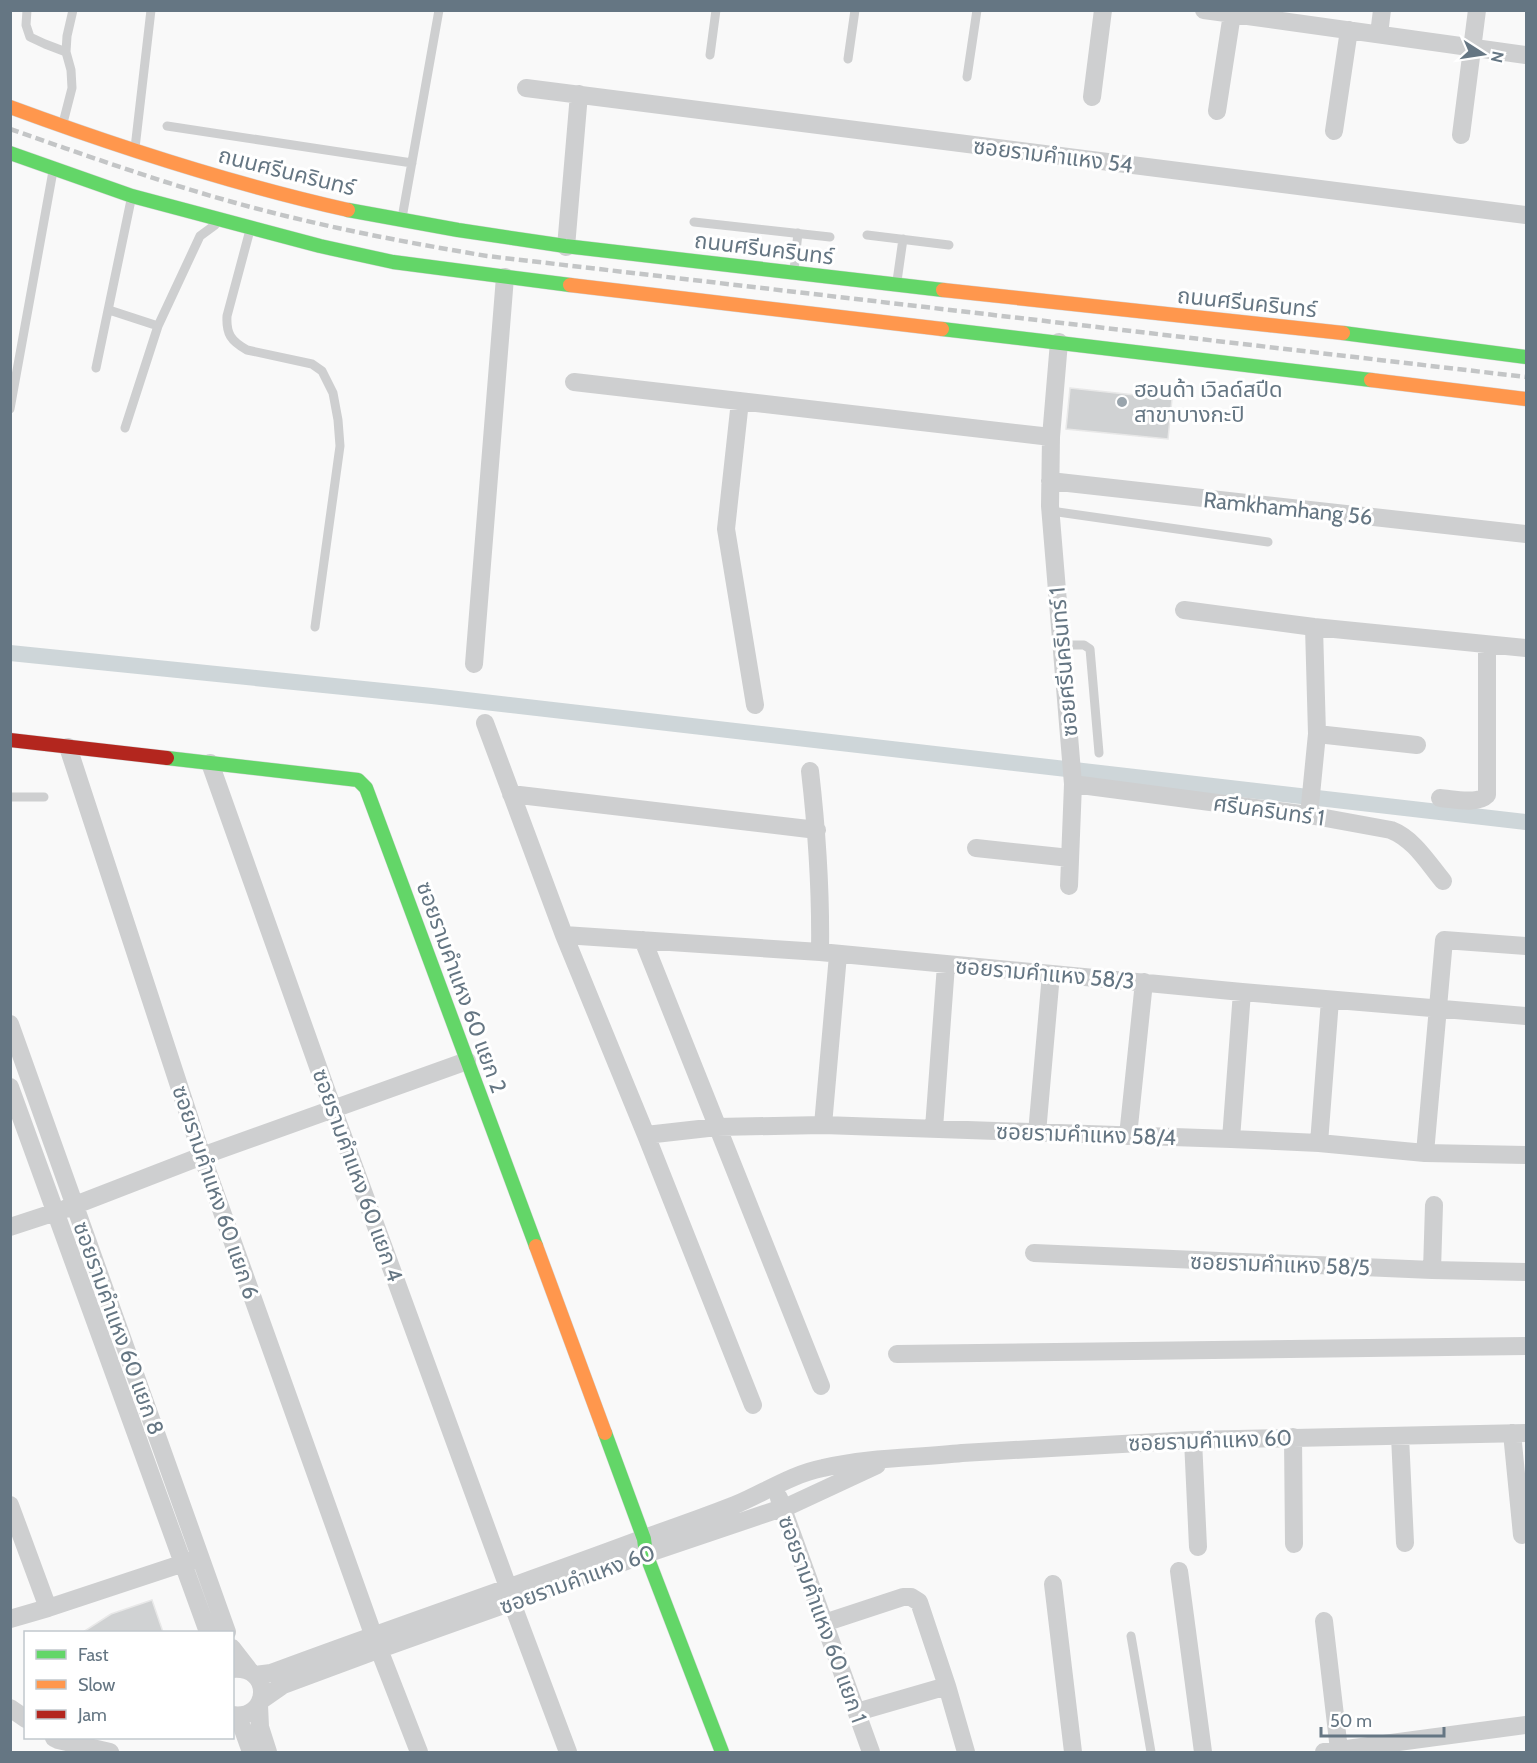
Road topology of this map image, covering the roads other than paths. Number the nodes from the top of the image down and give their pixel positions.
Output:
1 (27, 10) edge
2 (73, 10) edge
3 (151, 10) edge
4 (439, 10) edge
5 (716, 10) edge
6 (855, 10) edge
7 (977, 10) edge
8 (1104, 10) edge
9 (1204, 10) edge
10 (1382, 10) edge
11 (1477, 10) edge
12 (1232, 14) junction
13 (1350, 30) junction
14 (1379, 34) junction
15 (1472, 47) junction
16 (66, 52) junction
17 (710, 55) dead end
18 (1527, 55) edge
19 (848, 59) dead end
20 (967, 77) dead end
21 (526, 88) dead end
22 (579, 94) junction
23 (1092, 98) dead end
24 (10, 107) edge
25 (1217, 111) dead end
26 (167, 126) dead end
27 (62, 127) junction
28 (1334, 131) dead end
29 (1461, 135) dead end
30 (134, 150) junction
31 (10, 153) edge
32 (412, 163) junction
33 (54, 168) junction
34 (132, 196) junction
35 (1527, 215) edge
36 (221, 220) junction
37 (694, 222) dead end
38 (400, 226) junction
39 (251, 228) junction
40 (798, 233) junction
41 (867, 234) dead end
42 (830, 237) dead end
43 (903, 239) junction
44 (949, 245) dead end
45 (566, 247) junction
46 (794, 273) junction
47 (505, 278) junction
48 (897, 285) junction
49 (109, 310) junction
50 (158, 326) junction
51 (1059, 342) junction
52 (1527, 357) edge
53 (96, 368) dead end
54 (574, 382) dead end
55 (1527, 399) edge
56 (740, 401) junction
57 (11, 407) edge
58 (125, 428) dead end
59 (1052, 437) junction
60 (1050, 481) junction
61 (1051, 511) junction
62 (1527, 534) edge
63 (1268, 542) dead end
64 (1184, 610) dead end
65 (315, 627) dead end
66 (1314, 627) junction
67 (1061, 645) junction
68 (1486, 645) junction
69 (1527, 648) edge
70 (474, 664) dead end
71 (755, 705) dead end
72 (485, 723) dead end
73 (1317, 734) junction
74 (10, 740) edge
75 (1417, 745) dead end
76 (68, 747) junction
77 (1099, 753) dead end
78 (210, 763) junction
79 (810, 771) dead end
80 (1072, 772) junction
81 (511, 794) junction
82 (10, 797) edge
83 (44, 797) dead end
84 (1440, 798) dead end
85 (1309, 815) junction
86 (817, 830) junction
87 (976, 848) dead end
88 (1070, 858) junction
89 (1443, 881) dead end
90 (1069, 886) dead end
91 (564, 934) junction
92 (643, 940) junction
93 (1527, 946) edge
94 (820, 952) junction
95 (838, 955) junction
96 (946, 965) junction
97 (1051, 974) junction
98 (1144, 982) junction
99 (1242, 992) junction
100 (1330, 1000) junction
101 (1438, 1010) junction
102 (1527, 1016) edge
103 (12, 1033) edge
104 (467, 1061) junction
105 (10, 1087) edge
106 (333, 1109) junction
107 (823, 1125) junction
108 (717, 1127) junction
109 (934, 1128) junction
110 (1037, 1132) junction
111 (646, 1135) junction
112 (1128, 1136) junction
113 (1231, 1139) junction
114 (1319, 1143) junction
115 (1425, 1153) junction
116 (1527, 1155) edge
117 (202, 1156) junction
118 (75, 1205) junction
119 (1434, 1205) dead end
120 (56, 1212) junction
121 (10, 1227) edge
122 (1034, 1253) dead end
123 (1432, 1270) junction
124 (1527, 1272) edge
125 (1527, 1346) edge
126 (897, 1354) dead end
127 (821, 1386) dead end
128 (140, 1388) junction
129 (122, 1396) junction
130 (753, 1405) dead end
131 (1519, 1433) edge
132 (1400, 1436) junction
133 (1293, 1437) junction
134 (1193, 1440) junction
135 (895, 1457) junction
136 (774, 1486) junction
137 (10, 1505) edge
138 (782, 1508) junction
139 (1522, 1535) dead end
140 (1405, 1543) dead end
141 (1294, 1544) dead end
142 (645, 1546) junction
143 (1197, 1547) dead end
144 (191, 1560) junction
145 (1179, 1571) dead end
146 (1053, 1584) dead end
147 (510, 1595) junction
148 (48, 1608) junction
149 (10, 1619) edge
150 (1324, 1621) dead end
151 (824, 1623) junction
152 (208, 1631) edge
153 (226, 1631) edge
154 (1131, 1636) dead end
155 (377, 1642) junction
156 (234, 1651) edge
157 (246, 1671) edge
158 (947, 1686) junction
159 (260, 1703) junction
160 (10, 1708) edge
161 (857, 1712) junction
162 (234, 1715) edge
163 (234, 1717) edge
164 (24, 1718) edge
165 (1527, 1725) edge
166 (57, 1739) edge
167 (1332, 1751) edge
168 (110, 1752) edge
169 (252, 1752) edge
170 (419, 1752) edge
171 (568, 1752) edge
172 (722, 1752) edge
173 (872, 1752) edge
174 (966, 1752) edge
175 (1073, 1752) edge
176 (1151, 1752) edge
177 (1203, 1752) edge

1 - 16 lane
2 - 16 lane
3 - 30 lane
4 - 32 lane
5 - 17 lane
6 - 19 lane
7 - 20 lane
8 - 23 street
9 - 12 street
10 - 14 street
11 - 15 street
12 - 13 street
12 - 25 street
13 - 14 street
13 - 28 street
14 - 15 street
15 - 18 street
15 - 29 street
16 - 27 lane
21 - 22 street, ซอยรามคำแหง 54
22 - 35 street, ซอยรามคำแหง 54
22 - 45 street
24 - 27 main road, ถนนศรีนครินทร์
26 - 32 lane
27 - 30 main road, ถนนศรีนครินทร์
30 - 38 main road, ถนนศรีนครินทร์
31 - 33 main road
32 - 38 lane
33 - 34 main road
33 - 57 lane
34 - 36 main road
34 - 49 lane
36 - 39 main road
36 - 50 lane
37 - 40 lane
38 - 45 main road, ถนนศรีนครินทร์
39 - 47 main road
39 - 65 lane
40 - 42 lane
40 - 46 lane
41 - 43 lane
43 - 44 lane
43 - 48 lane
45 - 46 main road, ถนนศรีนครินทร์
46 - 48 main road, ถนนศรีนครินทร์
47 - 51 main road
47 - 70 street
48 - 52 main road, ถนนศรีนครินทร์
49 - 50 lane
49 - 53 lane
50 - 58 lane
51 - 55 main road
51 - 59 street, ซอยศรีนครินทร์ 1
54 - 56 street
56 - 59 street
56 - 71 street
59 - 60 street, ซอยศรีนครินทร์ 1
60 - 61 street, ซอยศรีนครินทร์ 1
60 - 62 street, Ramkhamhang 56
61 - 63 lane
61 - 67 street, ซอยศรีนครินทร์ 1
64 - 66 street
66 - 68 street
66 - 73 street
67 - 77 lane
67 - 80 street, ซอยศรีนครินทร์ 1
68 - 69 street
68 - 84 street
72 - 81 street
73 - 75 street
73 - 85 street
74 - 76 main road, ซอยรามคำแหง 60 แยก 2
76 - 78 main road, ซอยรามคำแหง 60 แยก 2
76 - 117 street, ซอยรามคำแหง 60 แยก 6
78 - 104 main road, ซอยรามคำแหง 60 แยก 2
78 - 106 street, ซอยรามคำแหง 60 แยก 4
79 - 86 street
80 - 85 street, ศรีนครินทร์ 1
80 - 88 street, ซอยศรีนครินทร์ 1
81 - 86 street
81 - 91 street
82 - 83 lane
85 - 89 street, ศรีนครินทร์ 1
86 - 94 street
87 - 88 street
88 - 90 street, ซอยศรีนครินทร์ 1
91 - 92 street, ซอยรามคำแหง 58/3
91 - 111 street
92 - 94 street, ซอยรามคำแหง 58/3
92 - 108 street
93 - 101 street
94 - 95 street, ซอยรามคำแหง 58/3
95 - 96 street, ซอยรามคำแหง 58/3
95 - 107 street
96 - 97 street, ซอยรามคำแหง 58/3
96 - 109 street
97 - 98 street, ซอยรามคำแหง 58/3
97 - 110 street
98 - 99 street, ซอยรามคำแหง 58/3
98 - 112 street
99 - 100 street, ซอยรามคำแหง 58/3
99 - 113 street
100 - 101 street, ซอยรามคำแหง 58/3
100 - 114 street
101 - 102 street, ซอยรามคำแหง 58/3
101 - 115 street
103 - 118 street, ซอยรามคำแหง 60 แยก 8
104 - 106 street
104 - 142 main road, ซอยรามคำแหง 60 แยก 2
105 - 120 street, ซอยรามคำแหง 60 แยก 8
106 - 117 street
106 - 147 street, ซอยรามคำแหง 60 แยก 4
107 - 108 street, ซอยรามคำแหง 58/4
107 - 109 street, ซอยรามคำแหง 58/4
108 - 111 street, ซอยรามคำแหง 58/4
108 - 127 street
109 - 110 street, ซอยรามคำแหง 58/4
110 - 112 street, ซอยรามคำแหง 58/4
111 - 130 street
112 - 113 street, ซอยรามคำแหง 58/4
113 - 114 street, ซอยรามคำแหง 58/4
114 - 115 street, ซอยรามคำแหง 58/4
115 - 116 street, ซอยรามคำแหง 58/4
117 - 118 street
117 - 155 street, ซอยรามคำแหง 60 แยก 6
118 - 120 street
118 - 128 street, ซอยรามคำแหง 60 แยก 8
119 - 123 street
120 - 121 street
120 - 129 street, ซอยรามคำแหง 60 แยก 8
122 - 123 street, ซอยรามคำแหง 58/5
123 - 124 street, ซอยรามคำแหง 58/5
125 - 126 street
128 - 129 street
128 - 144 street, ซอยรามคำแหง 60 แยก 8
129 - 144 street, ซอยรามคำแหง 60 แยก 8
131 - 132 street, ซอยรามคำแหง 60
131 - 139 street
132 - 133 street, ซอยรามคำแหง 60
132 - 140 street
133 - 134 street, ซอยรามคำแหง 60
133 - 141 street
134 - 135 street, ซอยรามคำแหง 60
134 - 143 street
135 - 136 street, ซอยรามคำแหง 60
135 - 138 street, ซอยรามคำแหง 60
136 - 138 street, ซอยรามคำแหง 60 แยก 1
136 - 142 street, ซอยรามคำแหง 60
137 - 148 street
138 - 142 street, ซอยรามคำแหง 60
138 - 151 street, ซอยรามคำแหง 60 แยก 1
142 - 147 street, ซอยรามคำแหง 60
142 - 172 main road, ซอยรามคำแหง 60 แยก 2
144 - 148 street
144 - 152 street, ซอยรามคำแหง 60 แยก 8
144 - 153 street, ซอยรามคำแหง 60 แยก 8
145 - 177 street
146 - 175 street
147 - 155 street, ซอยรามคำแหง 60
147 - 171 street, ซอยรามคำแหง 60 แยก 4
148 - 149 street
150 - 167 street
151 - 158 street
151 - 161 street, ซอยรามคำแหง 60 แยก 1
154 - 176 lane
155 - 157 street, ซอยรามคำแหง 60
155 - 159 street, ซอยรามคำแหง 60
155 - 170 street, ซอยรามคำแหง 60 แยก 6
156 - 157 street
157 - 159 street
158 - 161 street
158 - 174 street
159 - 162 street, ซอยรามคำแหง 60
159 - 169 street
160 - 164 street
161 - 173 street, ซอยรามคำแหง 60 แยก 1
163 - 169 street
165 - 167 street
166 - 168 street

